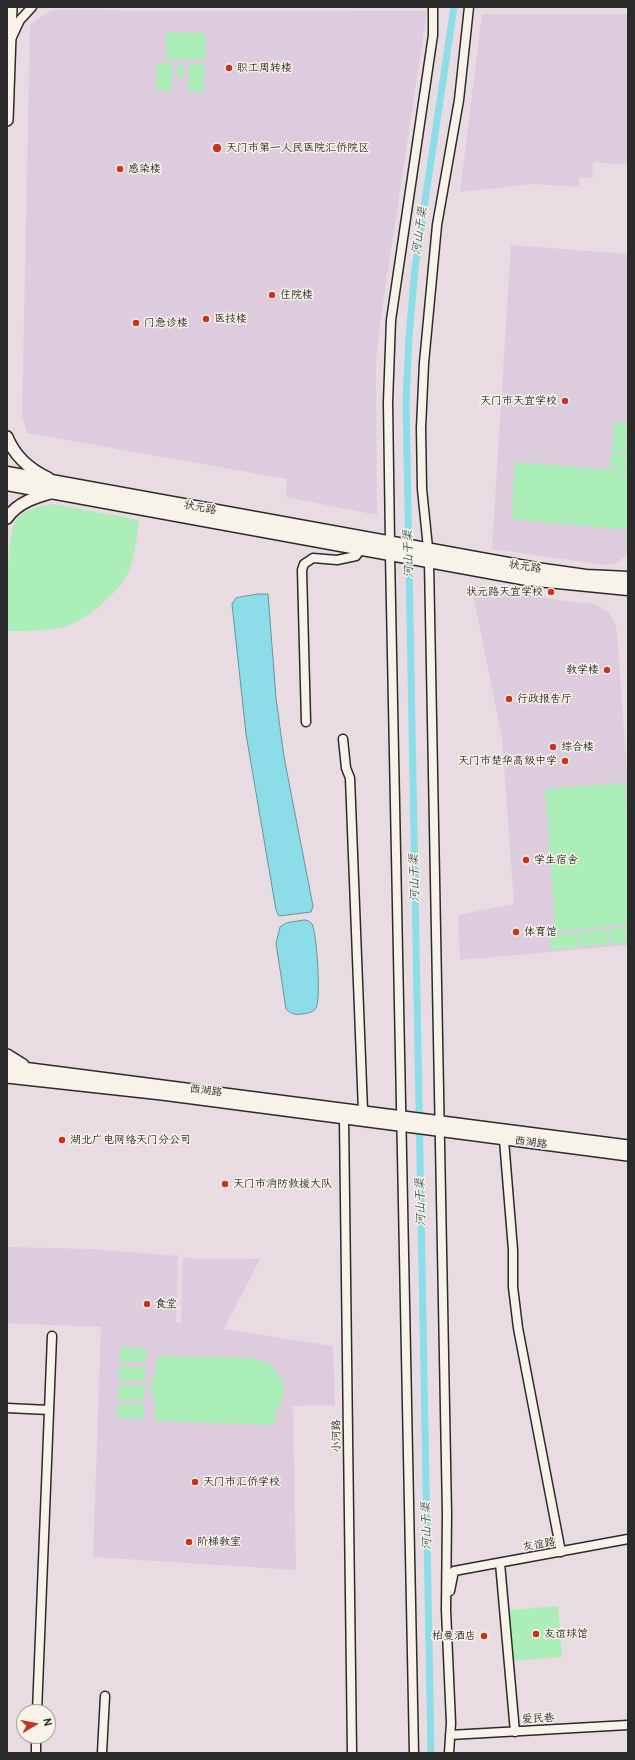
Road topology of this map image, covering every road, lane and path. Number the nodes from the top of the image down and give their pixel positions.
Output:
1 (11, 7) edge
2 (32, 7) edge
3 (433, 7) edge
4 (469, 7) edge
5 (8, 51) edge
6 (7, 120) edge
7 (7, 437) edge
8 (7, 473) edge
9 (7, 484) edge
10 (55, 487) junction
11 (7, 518) edge
12 (391, 546) junction
13 (362, 549) junction
14 (426, 554) junction
15 (628, 578) edge
16 (628, 589) edge
17 (306, 722) dead end
18 (343, 739) dead end
19 (7, 1055) edge
20 (7, 1066) edge
21 (32, 1074) junction
22 (7, 1077) edge
23 (7, 1085) edge
24 (363, 1111) junction
25 (344, 1119) junction
26 (403, 1121) junction
27 (437, 1126) junction
28 (504, 1140) junction
29 (628, 1146) edge
30 (628, 1155) edge
31 (52, 1336) dead end
32 (7, 1408) edge
33 (49, 1410) junction
34 (628, 1539) edge
35 (561, 1552) junction
36 (500, 1563) junction
37 (446, 1610) junction
38 (104, 1696) dead end
39 (37, 1704) edge
40 (628, 1725) edge
41 (515, 1732) junction
42 (450, 1736) junction
43 (102, 1753) edge
44 (352, 1753) edge
45 (414, 1753) edge
46 (449, 1753) edge

1 - 5 main road
2 - 5 street
3 - 12 street
4 - 14 street
5 - 6 main road
7 - 10 main road
8 - 10 main road, 状元路
9 - 10 main road, 状元路
10 - 11 main road
10 - 12 main road, 状元路
10 - 13 main road, 状元路
12 - 13 main road, 状元路
12 - 14 main road
12 - 26 street
13 - 17 street
14 - 15 main road, 状元路
14 - 16 main road, 状元路
14 - 27 street
18 - 24 street
19 - 21 main road
20 - 21 main road, 西湖路
21 - 22 main road, 西湖路
21 - 23 main road
21 - 24 main road, 西湖路
21 - 25 main road, 西湖路
24 - 26 main road, 西湖路
25 - 26 main road, 西湖路
25 - 44 street, 小河路
26 - 27 main road
26 - 45 street
27 - 28 main road, 西湖路
27 - 29 main road, 西湖路
27 - 37 street
28 - 30 main road, 西湖路
28 - 35 street
31 - 33 street
32 - 33 street
33 - 39 street
34 - 35 street, 友谊路
35 - 36 street, 友谊路
36 - 37 street, 友谊路
36 - 41 street
37 - 42 street
38 - 43 street
40 - 41 street, 爱民巷
41 - 42 street, 爱民巷
42 - 46 street

